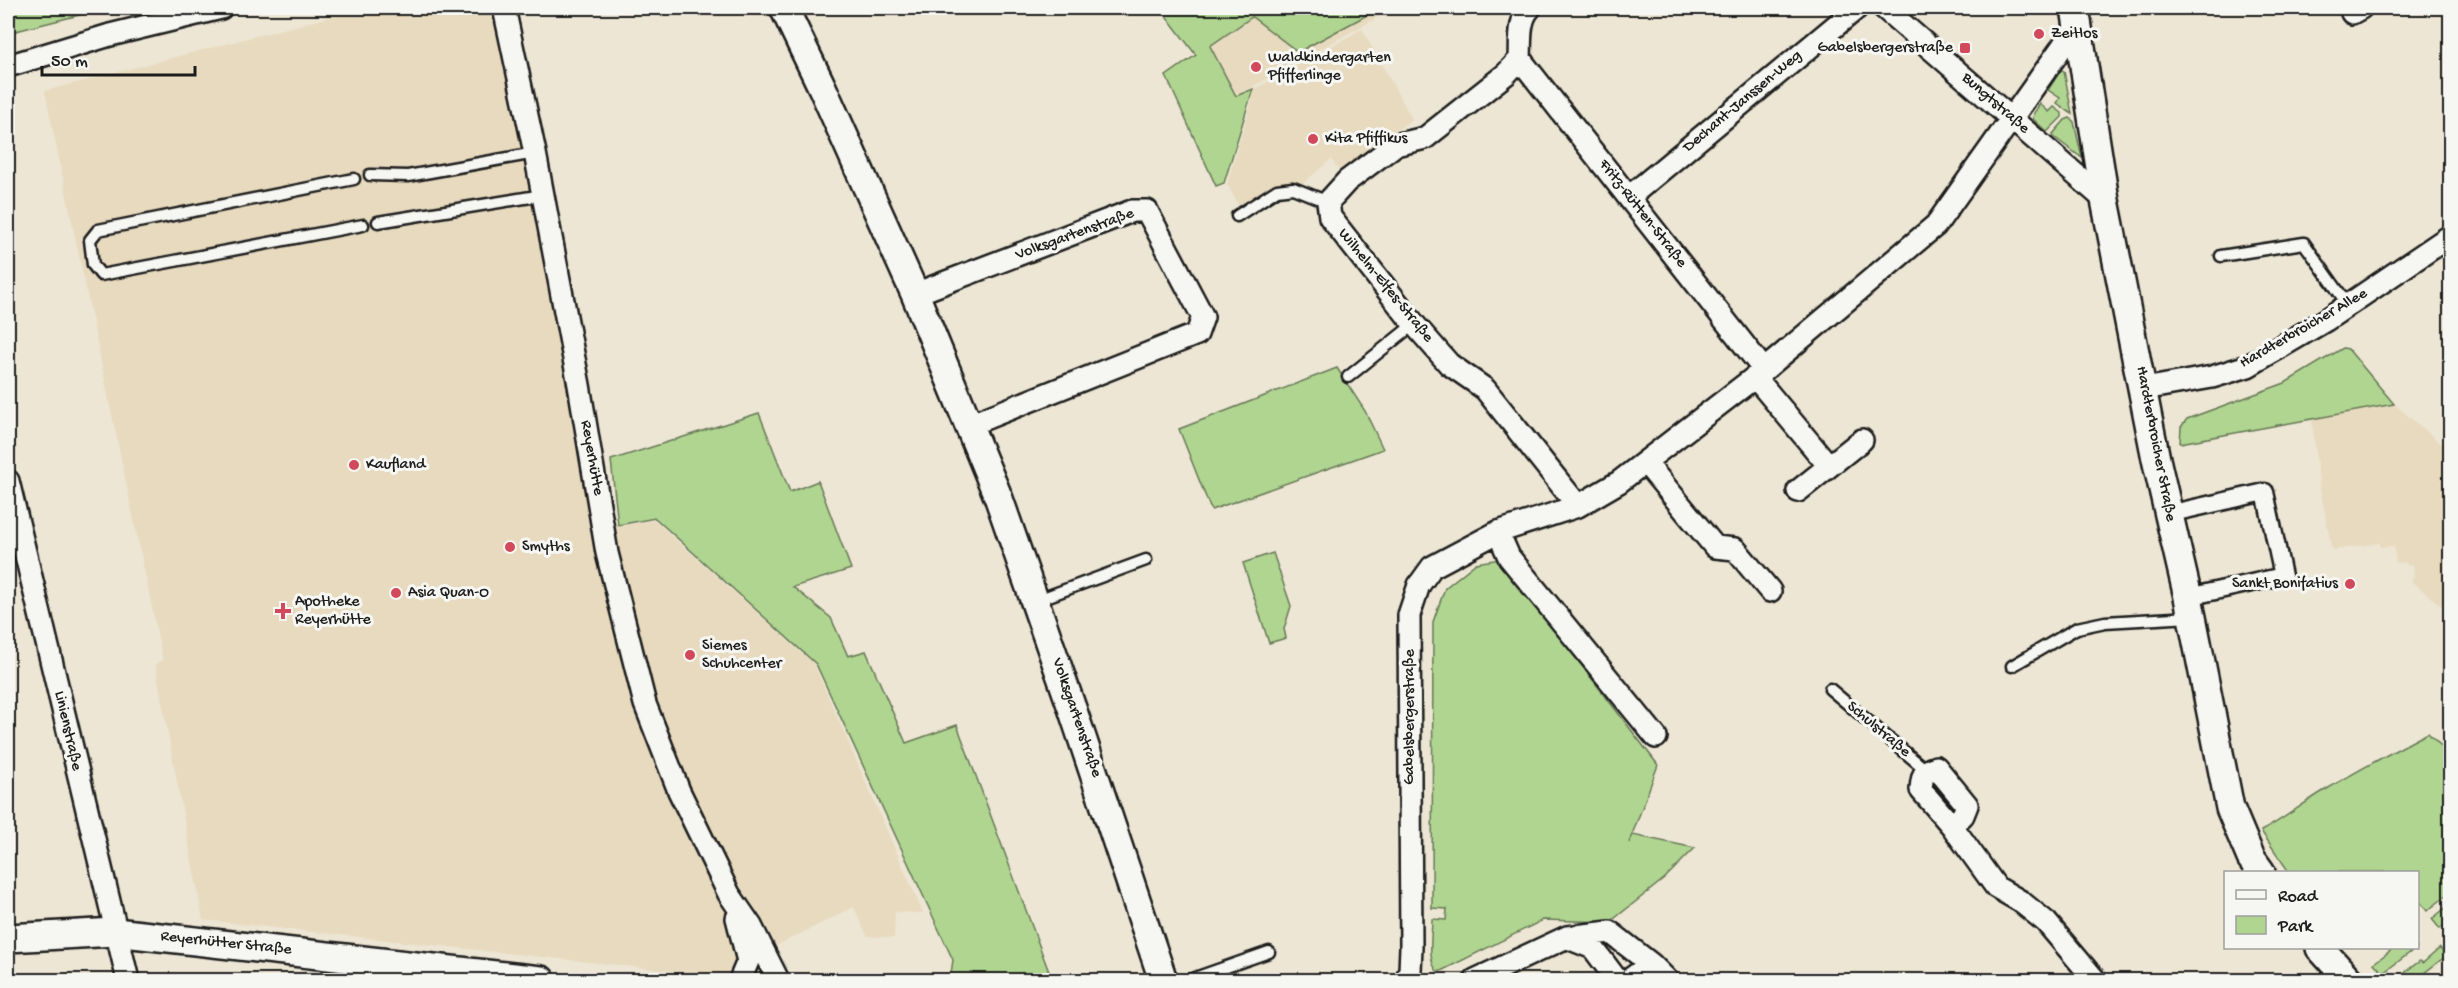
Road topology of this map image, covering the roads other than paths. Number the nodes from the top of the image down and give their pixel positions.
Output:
1 (221, 8) edge
2 (504, 8) edge
3 (784, 8) edge
4 (1530, 8) edge
5 (1857, 8) edge
6 (1884, 8) edge
7 (2076, 17) edge
8 (1520, 59) junction
9 (8, 66) edge
10 (2012, 117) junction
11 (535, 153) junction
12 (370, 175) dead end
13 (354, 179) dead end
14 (543, 195) junction
15 (1629, 197) junction
16 (2105, 200) junction
17 (1328, 202) junction
18 (1237, 216) dead end
19 (378, 222) dead end
20 (363, 225) dead end
21 (2451, 236) edge
22 (2221, 256) dead end
23 (915, 294) junction
24 (2348, 305) junction
25 (1414, 324) junction
26 (1760, 374) junction
27 (1348, 377) dead end
28 (2144, 389) junction
29 (969, 425) junction
30 (1862, 440) dead end
31 (1645, 462) junction
32 (1829, 466) junction
33 (8, 481) edge
34 (1798, 491) dead end
35 (1578, 506) junction
36 (2168, 514) junction
37 (1497, 532) junction
38 (1146, 560) dead end
39 (1770, 591) dead end
40 (1035, 601) junction
41 (2190, 607) junction
42 (2012, 666) dead end
43 (1830, 689) dead end
44 (1656, 737) dead end
45 (1926, 770) joint
46 (2260, 871) edge
47 (729, 894) junction
48 (115, 932) junction
49 (1567, 937) junction
50 (8, 938) edge
51 (2321, 949) edge
52 (1269, 952) dead end
53 (1651, 964) junction
54 (445, 975) edge
55 (2344, 979) edge
56 (128, 981) edge
57 (541, 981) edge
58 (740, 981) edge
59 (778, 981) edge
60 (1163, 981) edge
61 (1189, 981) edge
62 (1406, 981) edge
63 (1475, 981) edge
64 (1617, 981) edge
65 (1629, 981) edge
66 (1667, 981) edge
67 (2095, 981) edge

1 - 9 street
2 - 11 street, Reyerhütte
3 - 23 street, Volksgartenstraße
4 - 8 street
5 - 15 street, Dechant-Janssen-Weg
6 - 10 street, Bungtstraße
7 - 10 street, Gabelsbergerstraße
7 - 16 street, Hardterbroicher Straße
8 - 15 street, Fritz-Rütten-Straße
8 - 17 street
10 - 16 street, Bungtstraße
10 - 26 street, Gabelsbergerstraße
11 - 12 lane
11 - 14 street, Reyerhütte
13 - 20 lane
14 - 19 lane
14 - 47 street, Reyerhütte
15 - 26 street, Fritz-Rütten-Straße
16 - 28 street, Hardterbroicher Straße
17 - 18 lane
17 - 25 street, Wilhelm-Elfes-Straße
21 - 24 street, Hardterbroicher Allee
22 - 24 lane
23 - 29 street, Volksgartenstraße
23 - 29 street, Volksgartenstraße
24 - 28 street, Hardterbroicher Allee
25 - 27 lane
25 - 35 street, Wilhelm-Elfes-Straße
26 - 31 street, Gabelsbergerstraße
26 - 32 street
28 - 36 street, Hardterbroicher Straße
29 - 40 street, Volksgartenstraße
30 - 32 street
31 - 35 street, Gabelsbergerstraße
31 - 39 street
32 - 34 street
33 - 48 street, Linienstraße
35 - 37 street, Gabelsbergerstraße
36 - 41 street, Hardterbroicher Straße
36 - 41 street
37 - 44 street
37 - 62 street, Gabelsbergerstraße
38 - 40 lane
40 - 60 street, Volksgartenstraße
41 - 42 lane
41 - 46 street, Hardterbroicher Straße
43 - 45 lane, Schulstraße
45 - 67 street, Schulstraße
47 - 58 street, Reyerhütte
47 - 59 street, Reyerhütte
48 - 50 street, Reyerhütter Straße
48 - 54 street, Reyerhütter Straße
48 - 56 street, Linienstraße
49 - 53 street
49 - 63 street
49 - 64 street
51 - 55 street
52 - 61 lane
53 - 65 street
53 - 66 street
54 - 57 street, Reyerhütter Straße

